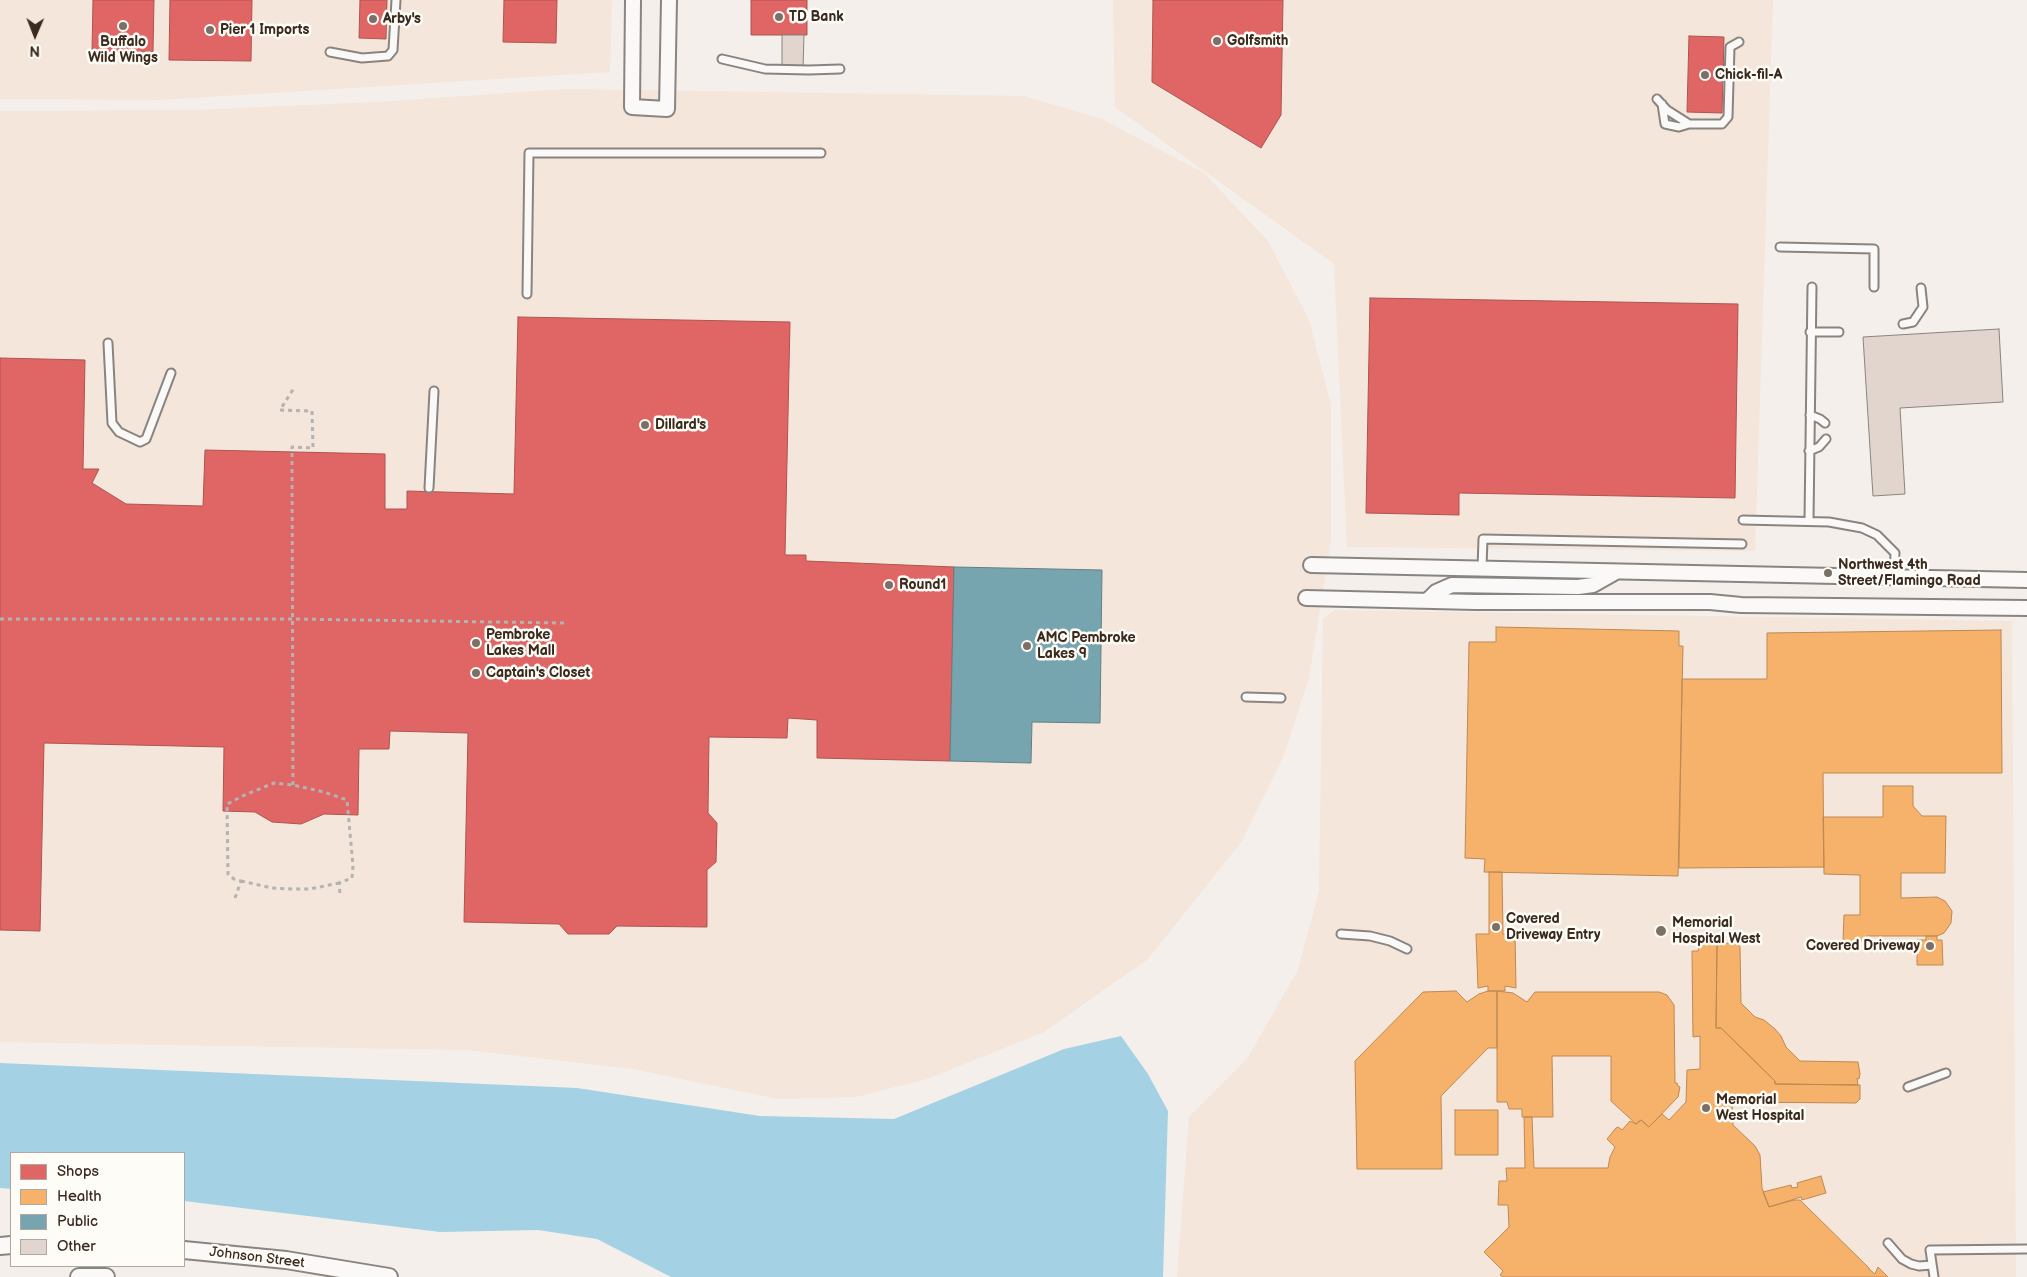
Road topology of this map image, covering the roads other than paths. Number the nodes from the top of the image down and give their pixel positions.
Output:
1 (396, 0) edge
2 (633, 0) edge
3 (669, 0) edge
4 (1739, 42) dead end
5 (330, 52) dead end
6 (722, 59) dead end
7 (840, 69) dead end
8 (1689, 124) junction
9 (821, 153) dead end
10 (1780, 247) dead end
11 (1812, 287) dead end
12 (1874, 287) dead end
13 (1921, 288) dead end
14 (527, 294) dead end
15 (1903, 324) dead end
16 (1810, 332) junction
17 (1839, 332) dead end
18 (108, 343) dead end
19 (171, 373) dead end
20 (434, 391) dead end
21 (1810, 414) junction
22 (1825, 423) dead end
23 (1826, 439) dead end
24 (1809, 451) junction
25 (429, 488) dead end
26 (1743, 520) dead end
27 (1809, 521) junction
28 (1742, 544) dead end
29 (1311, 565) dead end
30 (1482, 568) junction
31 (1619, 571) junction
32 (1894, 577) junction
33 (2027, 580) edge
34 (1485, 585) junction
35 (1306, 598) dead end
36 (1428, 600) junction
37 (1475, 602) junction
38 (2027, 608) edge
39 (1246, 697) dead end
40 (1281, 698) dead end
41 (1341, 934) dead end
42 (1407, 949) dead end
43 (1946, 1073) dead end
44 (1908, 1087) dead end
45 (1888, 1243) dead end
46 (2027, 1249) edge
47 (185, 1250) edge
48 (1932, 1264) junction
49 (78, 1277) edge
50 (106, 1277) edge
51 (389, 1277) edge
52 (1934, 1277) edge

1 - 5 lane
2 - 3 street
4 - 8 lane
6 - 7 lane
8 - 8 lane
9 - 14 lane
10 - 12 lane
11 - 16 lane
13 - 15 lane
16 - 17 lane
16 - 21 lane
18 - 19 lane
20 - 25 lane
21 - 22 lane
21 - 24 lane
23 - 24 lane
24 - 27 lane
26 - 27 lane
27 - 32 lane
28 - 30 lane
29 - 30 street
30 - 31 street
31 - 32 street
31 - 34 street
32 - 33 street
34 - 36 street
34 - 37 street
35 - 36 street
36 - 37 street
37 - 38 street
39 - 40 lane
41 - 42 lane
43 - 44 lane
45 - 48 lane
46 - 48 lane
47 - 51 street, Johnson Street
48 - 52 lane
49 - 50 street

